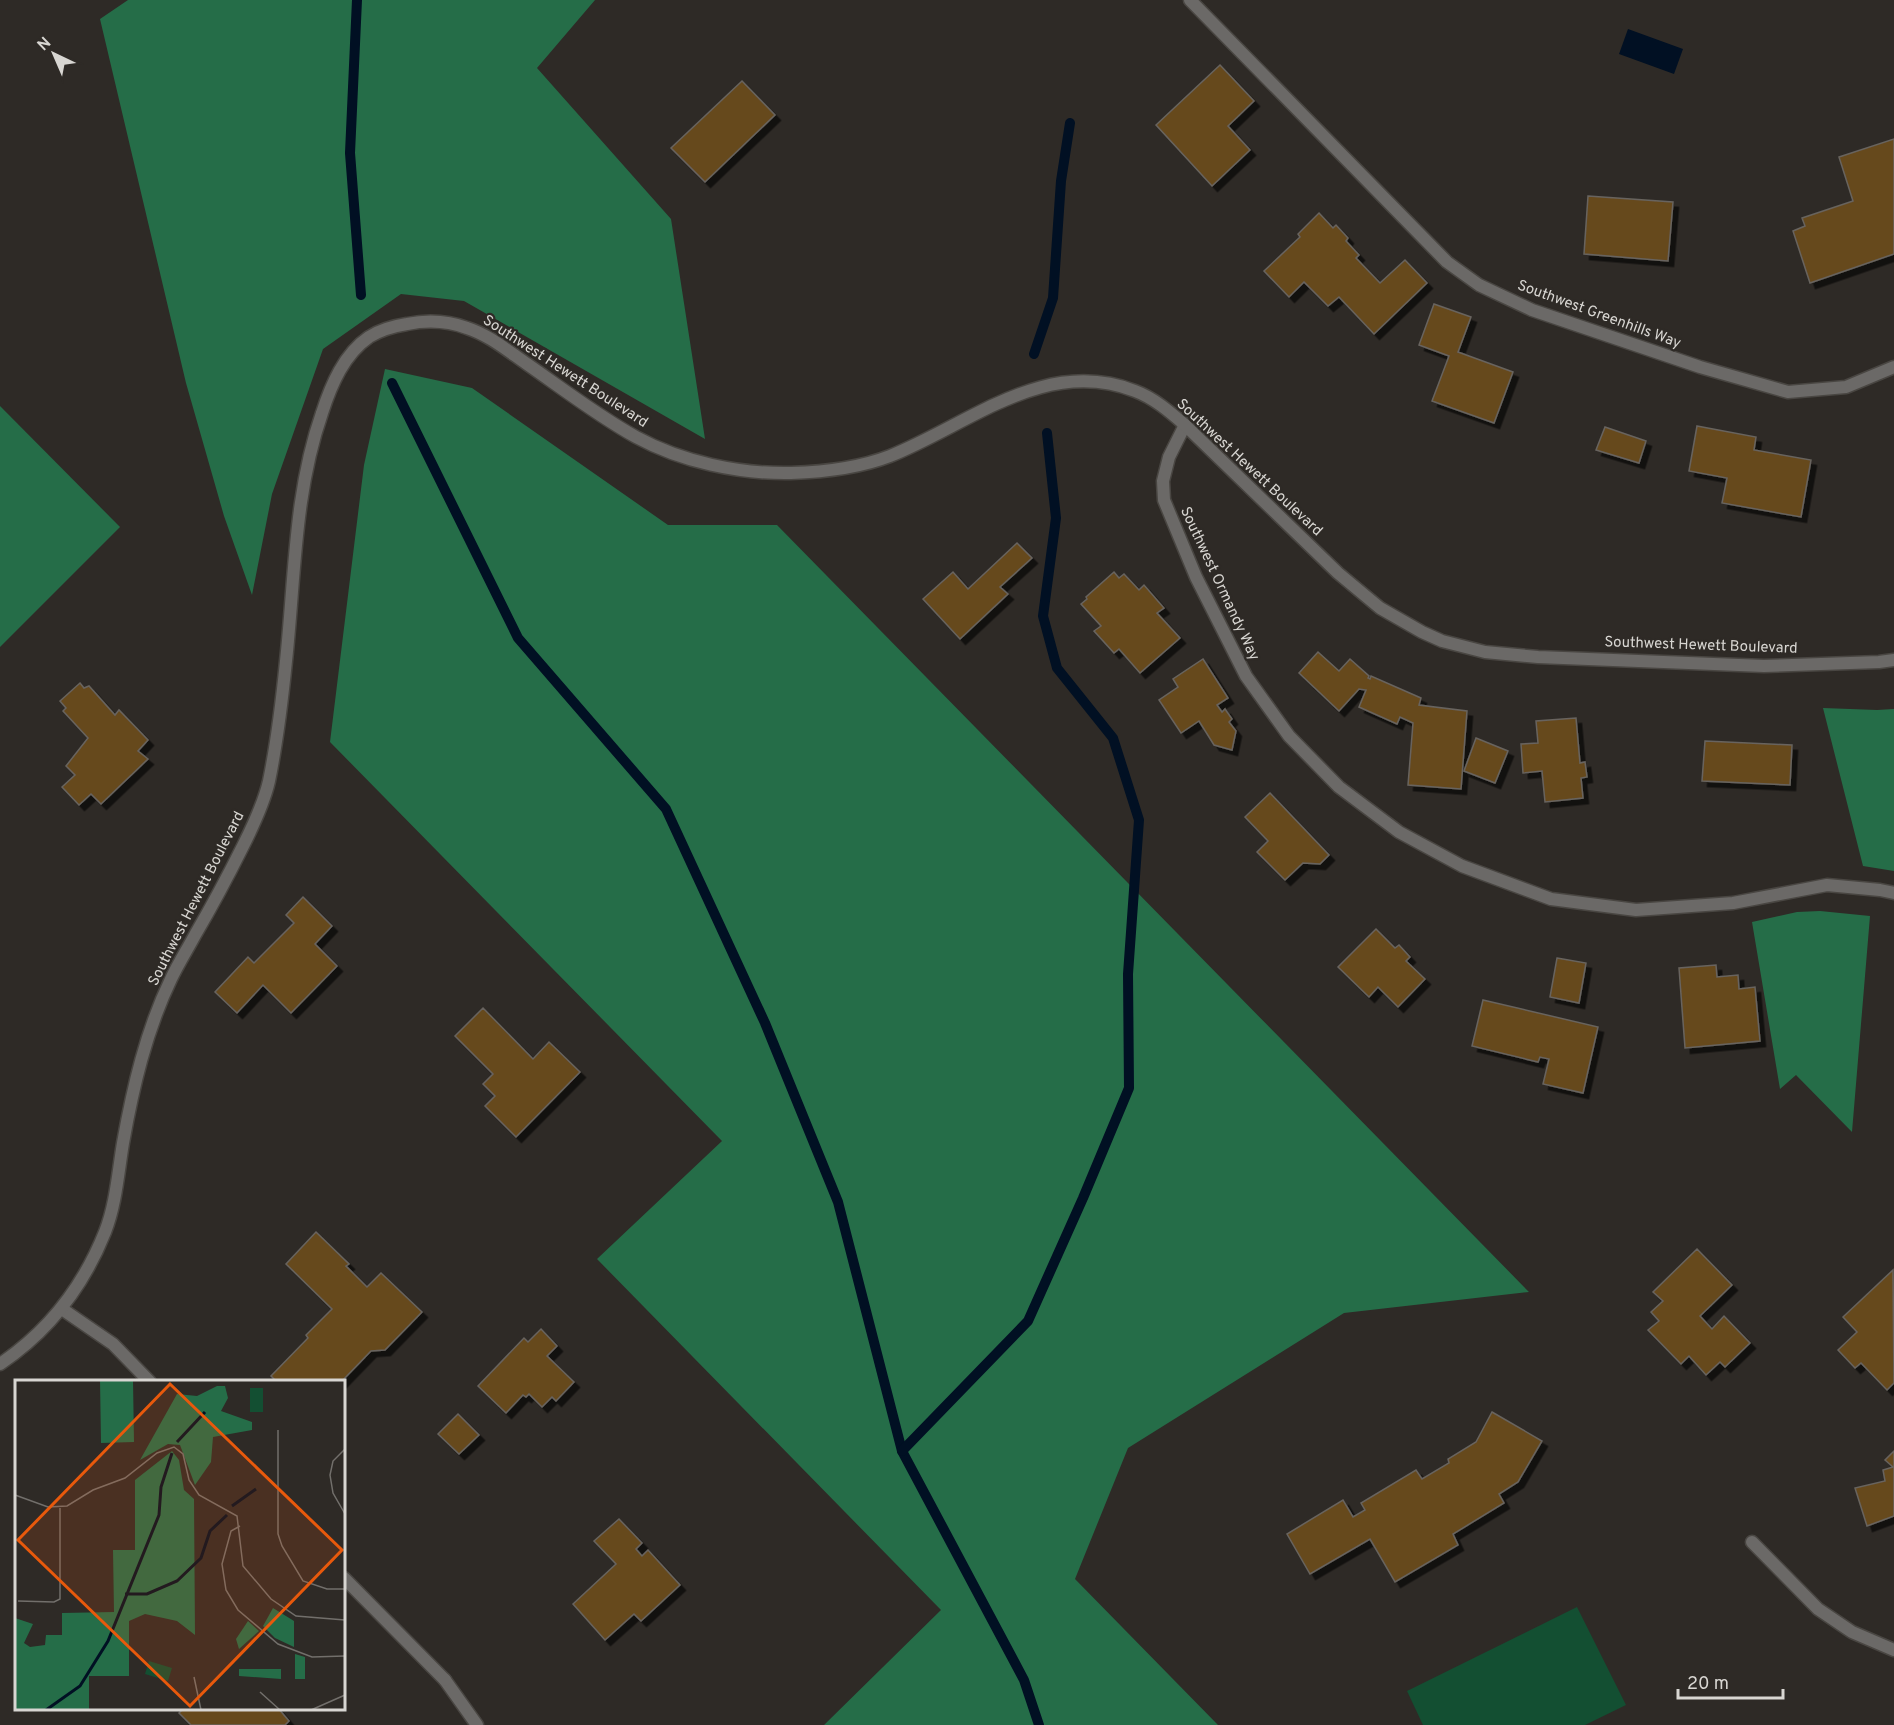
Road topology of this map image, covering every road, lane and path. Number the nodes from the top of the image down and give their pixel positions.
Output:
1 (1190, 0) edge
2 (1894, 367) edge
3 (1185, 425) junction
4 (1894, 660) edge
5 (1894, 893) edge
6 (62, 1309) junction
7 (0, 1364) edge
8 (148, 1380) edge
9 (1752, 1542) dead end
10 (345, 1579) edge
11 (1894, 1650) edge
12 (477, 1725) edge

1 - 2 street, Southwest Greenhills Way
3 - 4 street, Southwest Hewett Boulevard
3 - 5 street, Southwest Ormandy Way
3 - 6 street, Southwest Hewett Boulevard
6 - 7 street, Southwest Hewett Boulevard
6 - 8 street
9 - 11 street
10 - 12 street

